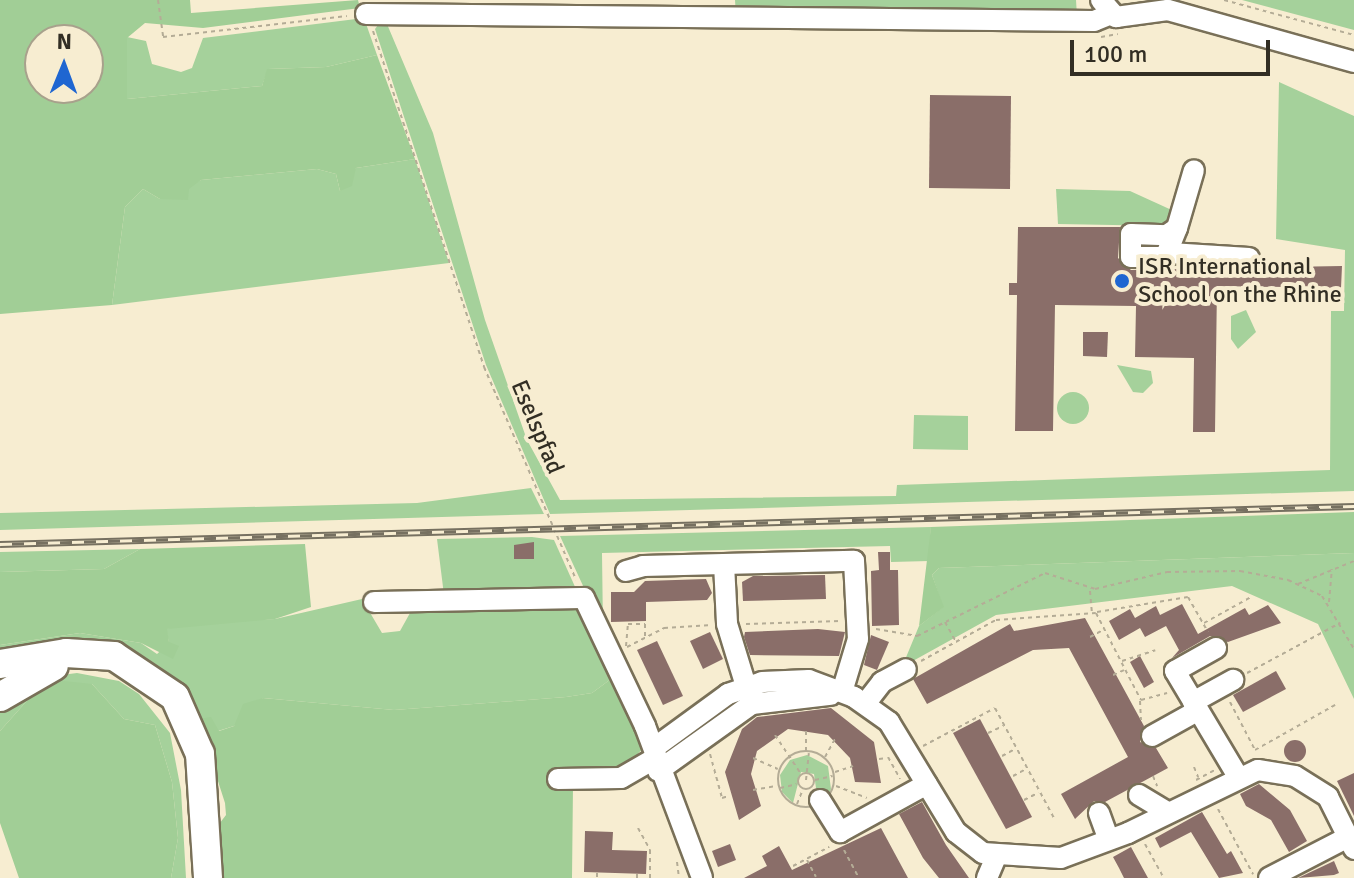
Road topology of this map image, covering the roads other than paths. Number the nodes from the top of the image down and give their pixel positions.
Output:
1 (1169, 3) edge
2 (1105, 7) edge
3 (366, 14) road end
4 (1344, 45) edge
5 (1354, 62) edge
6 (1194, 170) dead end
7 (1177, 228) junction
8 (1170, 253) junction
9 (1249, 258) dead end
10 (724, 564) junction
11 (626, 571) dead end
12 (374, 602) dead end
13 (1216, 648) road end
14 (0, 664) edge
15 (906, 669) road end
16 (1227, 683) road end
17 (842, 692) junction
18 (748, 695) junction
19 (0, 697) edge
20 (1192, 701) junction
21 (865, 704) junction
22 (1146, 728) road end
23 (655, 760) junction
24 (1244, 769) junction
25 (558, 779) dead end
26 (927, 784) junction
27 (818, 789) road end
28 (1139, 795) dead end
29 (1167, 812) junction
30 (1099, 813) dead end
31 (1108, 838) junction
32 (1351, 843) edge
33 (689, 850) junction
34 (996, 857) junction
35 (1053, 869) edge
36 (205, 872) edge
37 (690, 878) edge
38 (702, 878) edge
39 (987, 878) edge
40 (1269, 878) edge

1 - 2 street
1 - 4 street
2 - 3 street
4 - 5 street
6 - 7 street
7 - 8 street
7 - 8 street
8 - 9 street
10 - 11 street
10 - 17 street
10 - 18 street
12 - 23 street
13 - 20 street
14 - 36 highway
15 - 21 street
16 - 20 street
17 - 18 street
17 - 21 street
18 - 23 street
19 - 36 highway
20 - 22 street
20 - 24 street
21 - 26 street
23 - 25 street
23 - 33 street
24 - 29 street
24 - 32 street
26 - 27 street
26 - 34 street
28 - 29 street
29 - 31 street
30 - 31 street
31 - 35 street
32 - 40 street
33 - 37 street
33 - 38 street
34 - 35 street
34 - 39 street

